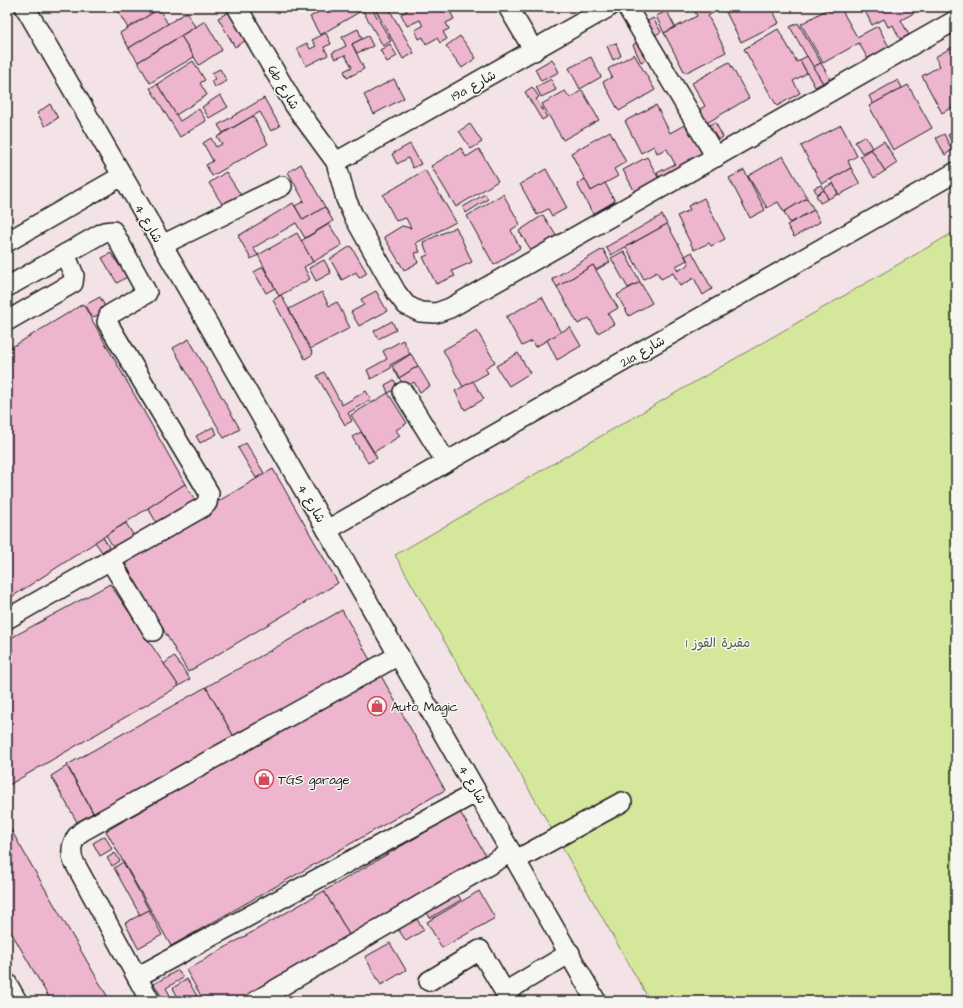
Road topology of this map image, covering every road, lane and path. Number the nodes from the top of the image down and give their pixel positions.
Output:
1 (25, 7) edge
2 (237, 7) edge
3 (508, 7) edge
4 (609, 7) edge
5 (627, 7) edge
6 (956, 20) edge
7 (534, 50) junction
8 (716, 157) junction
9 (336, 162) junction
10 (956, 172) edge
11 (122, 176) junction
12 (282, 186) dead end
13 (7, 242) edge
14 (162, 245) junction
15 (65, 254) junction
16 (7, 287) edge
17 (7, 320) edge
18 (403, 392) dead end
19 (446, 462) junction
20 (327, 530) junction
21 (110, 560) junction
22 (7, 618) edge
23 (153, 631) dead end
24 (399, 656) junction
25 (478, 792) junction
26 (622, 802) dead end
27 (514, 856) junction
28 (570, 953) junction
29 (137, 977) junction
30 (429, 981) dead end
31 (7, 983) edge
32 (507, 996) edge
33 (17, 1001) edge
34 (150, 1001) edge
35 (256, 1001) edge
36 (596, 1001) edge

1 - 11 street, شارع 4
2 - 9 street, 6b شارع
3 - 7 street
4 - 7 street, 19a شارع
5 - 8 street
6 - 8 street
7 - 9 street, 19a شارع
8 - 9 street
10 - 19 street, 21a شارع
11 - 13 street
11 - 14 street, شارع 4
12 - 14 street
14 - 20 street, شارع 4
15 - 16 street
15 - 17 street
15 - 21 street
18 - 19 street
19 - 20 street, 21a شارع
20 - 24 street, شارع 4
21 - 22 street
21 - 23 street
24 - 25 street, شارع 4
24 - 29 street
25 - 27 street, شارع 4
25 - 29 street
26 - 27 street
27 - 28 street, شارع 4
27 - 35 street
28 - 32 street
28 - 36 street, شارع 4
29 - 34 street
30 - 32 street
31 - 33 street

